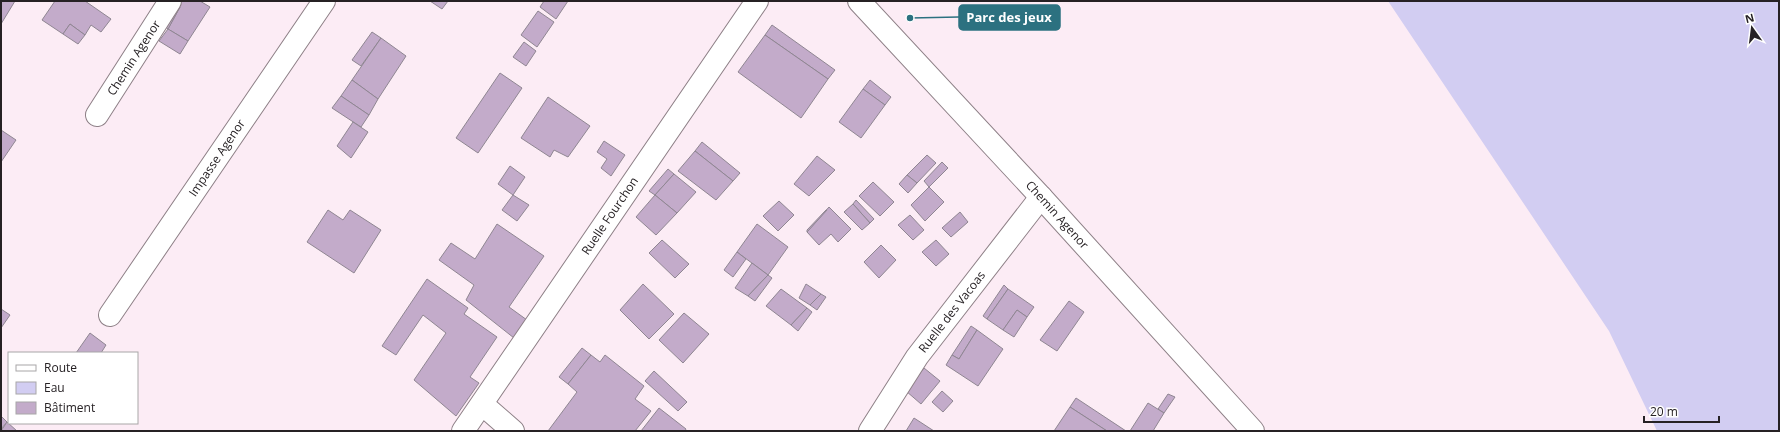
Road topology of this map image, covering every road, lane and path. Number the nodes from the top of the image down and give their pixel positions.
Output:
1 (170, 1) edge
2 (324, 1) edge
3 (757, 1) edge
4 (859, 1) edge
5 (97, 115) dead end
6 (1041, 197) junction
7 (110, 316) dead end
8 (482, 404) junction
9 (463, 431) edge
10 (513, 431) edge
11 (870, 431) edge
12 (1253, 431) edge

1 - 5 street, Chemin Agenor
2 - 7 street, Impasse Agenor
3 - 8 street, Ruelle Fourchon
4 - 6 street, Chemin Agenor
6 - 11 street, Ruelle des Vacoas
6 - 12 street, Chemin Agenor
8 - 9 street, Ruelle Fourchon
8 - 10 street

